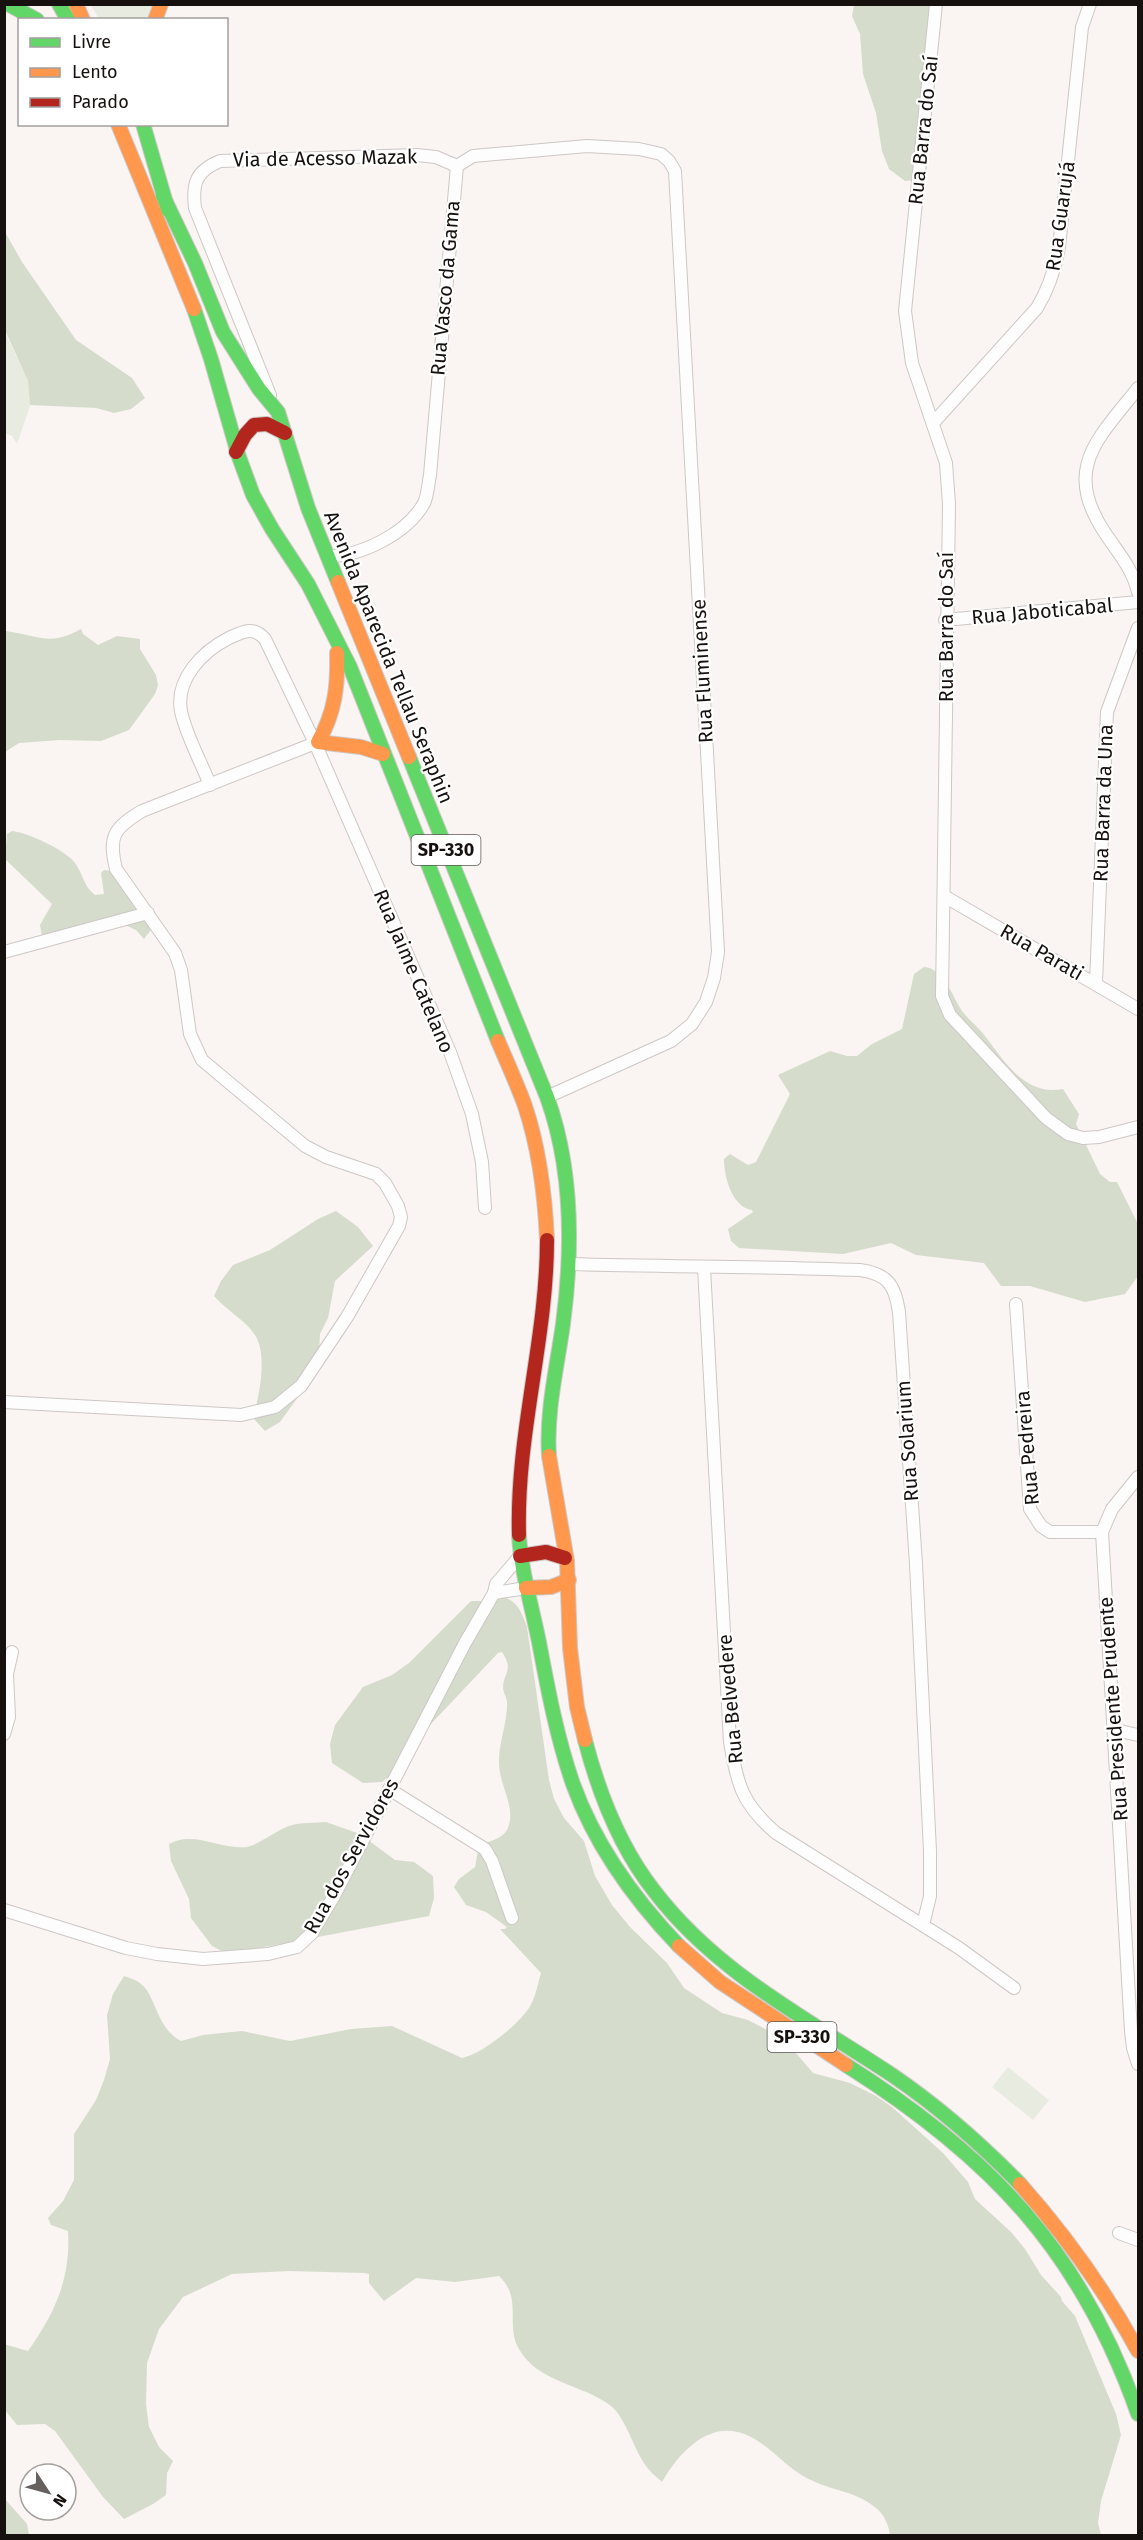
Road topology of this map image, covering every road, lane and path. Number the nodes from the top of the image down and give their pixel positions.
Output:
1 (8, 4) edge
2 (59, 4) edge
3 (76, 4) edge
4 (936, 4) edge
5 (1090, 4) edge
6 (33, 18) edge
7 (67, 18) edge
8 (82, 18) edge
9 (119, 126) edge
10 (133, 126) edge
11 (144, 126) edge
12 (457, 166) junction
13 (168, 210) junction
14 (1138, 388) edge
15 (278, 412) junction
16 (934, 422) junction
17 (285, 433) junction
18 (236, 452) junction
19 (327, 556) junction
20 (1138, 592) edge
21 (1138, 602) edge
22 (945, 620) junction
23 (1138, 628) edge
24 (336, 639) junction
25 (317, 742) junction
26 (383, 754) junction
27 (210, 785) junction
28 (944, 896) junction
29 (148, 913) junction
30 (4, 952) edge
31 (1096, 983) junction
32 (1138, 1009) edge
33 (547, 1097) junction
34 (1138, 1127) edge
35 (485, 1208) dead end
36 (569, 1264) junction
37 (704, 1268) junction
38 (1016, 1304) dead end
39 (4, 1402) edge
40 (1138, 1477) edge
41 (1102, 1532) junction
42 (520, 1556) junction
43 (565, 1558) junction
44 (569, 1580) junction
45 (526, 1588) junction
46 (494, 1593) junction
47 (12, 1652) dead end
48 (1115, 1730) junction
49 (4, 1734) edge
50 (1138, 1735) edge
51 (389, 1789) junction
52 (1125, 1900) junction
53 (1138, 1905) edge
54 (4, 1910) edge
55 (512, 1918) dead end
56 (923, 1925) junction
57 (1014, 1988) dead end
58 (1138, 2064) edge
59 (1119, 2233) dead end
60 (1138, 2240) edge
61 (1138, 2352) edge
62 (1138, 2414) edge

1 - 6 main road
2 - 7 main road
3 - 8 main road
4 - 16 street, Rua Barra do Saí
5 - 16 street, Rua Guarujá
9 - 18 main road, Avenida Aparecida Tellau Seraphin / SP-330
10 - 13 main road, Avenida Aparecida Tellau Seraphin / SP-330
11 - 13 main road
12 - 15 street, Via de Acesso Mazak
12 - 19 street, Rua Vasco da Gama
12 - 33 street, Rua Fluminense
13 - 15 main road, Avenida Aparecida Tellau Seraphin / SP-330
14 - 20 street
15 - 17 main road, Avenida Aparecida Tellau Seraphin / SP-330
16 - 22 street, Rua Barra do Saí
17 - 18 main road
17 - 19 main road, Avenida Aparecida Tellau Seraphin / SP-330
18 - 24 main road, Avenida Aparecida Tellau Seraphin / SP-330
19 - 33 main road, Avenida Aparecida Tellau Seraphin / SP-330
21 - 22 street, Rua Jaboticabal
22 - 28 street, Rua Barra do Saí
23 - 31 street, Rua Barra da Una
24 - 25 main road
24 - 26 main road, Avenida Aparecida Tellau Seraphin / SP-330
25 - 26 main road
25 - 27 street
25 - 27 street, Rua Jaime Catelano
25 - 35 street, Rua Jaime Catelano
26 - 42 main road, Avenida Aparecida Tellau Seraphin / SP-330
27 - 29 street
28 - 31 street, Rua Parati
28 - 34 street, Rua Barra do Saí
29 - 30 street
29 - 39 street
31 - 32 street, Rua Parati
33 - 36 main road, Avenida Aparecida Tellau Seraphin / SP-330
36 - 37 street, Rua Solarium
36 - 43 main road, Avenida Aparecida Tellau Seraphin / SP-330
37 - 56 street, Rua Belvedere
37 - 56 street, Rua Solarium
38 - 41 street, Rua Pedreira
40 - 41 street
41 - 48 street, Rua Presidente Prudente
42 - 43 main road
42 - 45 main road, Avenida Aparecida Tellau Seraphin / SP-330
42 - 46 street, Rua dos Servidores
43 - 44 main road, Avenida Aparecida Tellau Seraphin / SP-330
44 - 45 main road
44 - 61 main road, Avenida Aparecida Tellau Seraphin / SP-330
45 - 46 street
45 - 62 main road, Avenida Aparecida Tellau Seraphin / SP-330
46 - 51 street, Rua dos Servidores
47 - 49 street
48 - 50 street
48 - 52 street, Rua Presidente Prudente
51 - 54 street, Rua dos Servidores
51 - 55 street
52 - 53 street
52 - 58 street, Rua Presidente Prudente
56 - 57 street, Rua Belvedere
59 - 60 street

